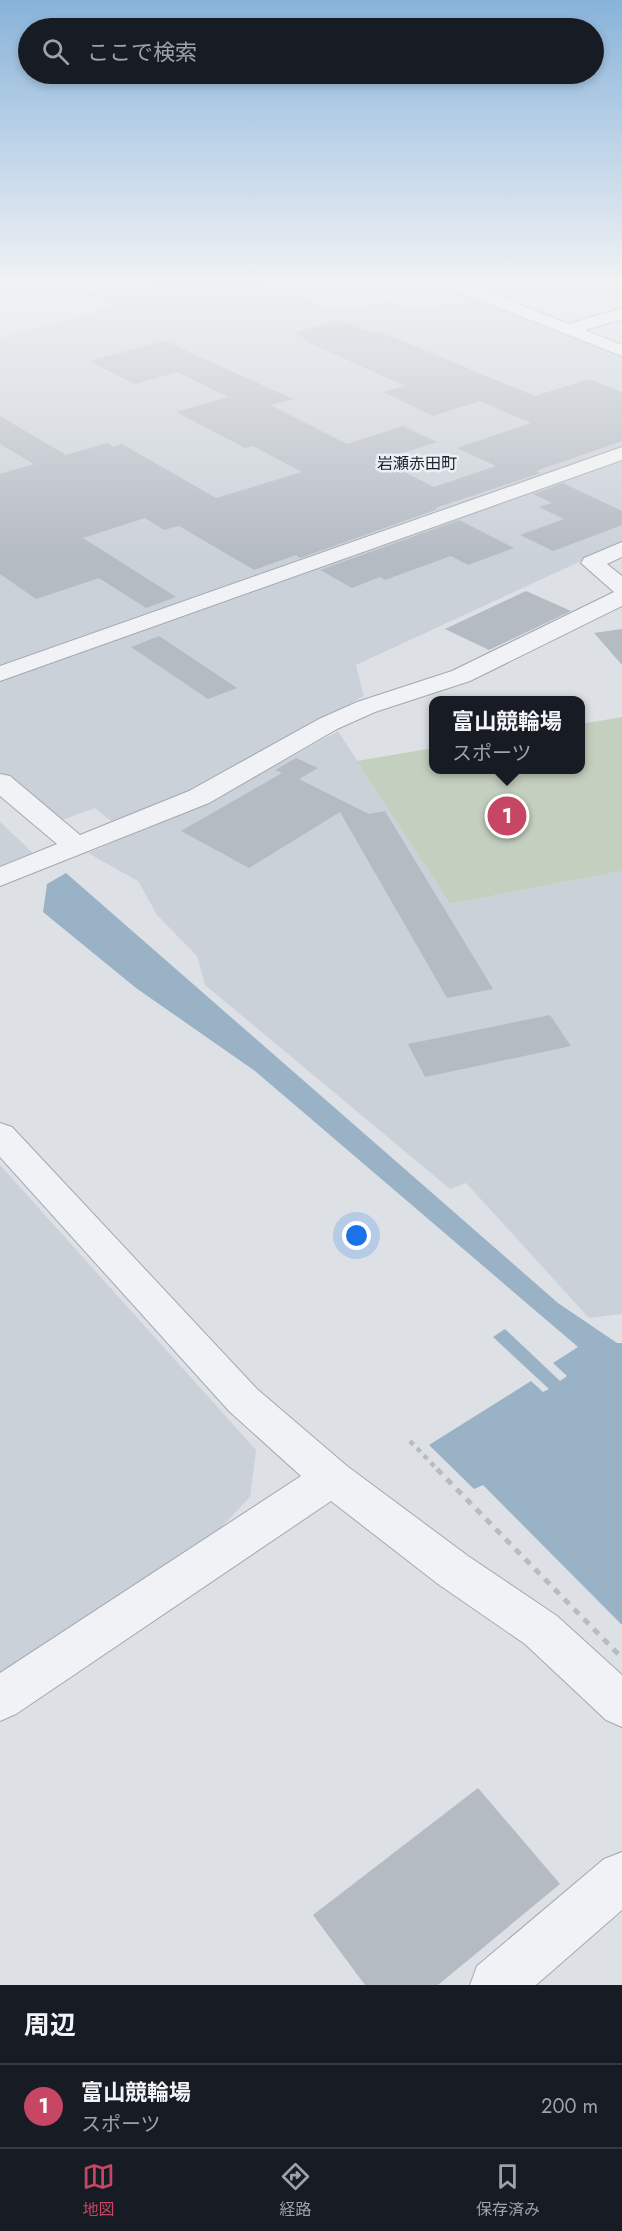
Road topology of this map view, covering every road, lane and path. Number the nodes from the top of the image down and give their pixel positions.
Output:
1 (622, 453) edge
2 (622, 549) edge
3 (622, 587) edge
4 (622, 597) edge
5 (0, 674) edge
6 (0, 782) edge
7 (77, 847) junction
8 (0, 877) edge
9 (0, 1135) edge
10 (410, 1441) dead end
11 (332, 1478) junction
12 (622, 1658) edge
13 (0, 1699) edge
14 (622, 1705) edge
15 (622, 1877) edge
16 (496, 1985) edge

1 - 5 street
2 - 3 street
4 - 7 street
6 - 7 street
7 - 8 street
9 - 11 street
10 - 12 path
11 - 13 street
11 - 14 street
15 - 16 street

